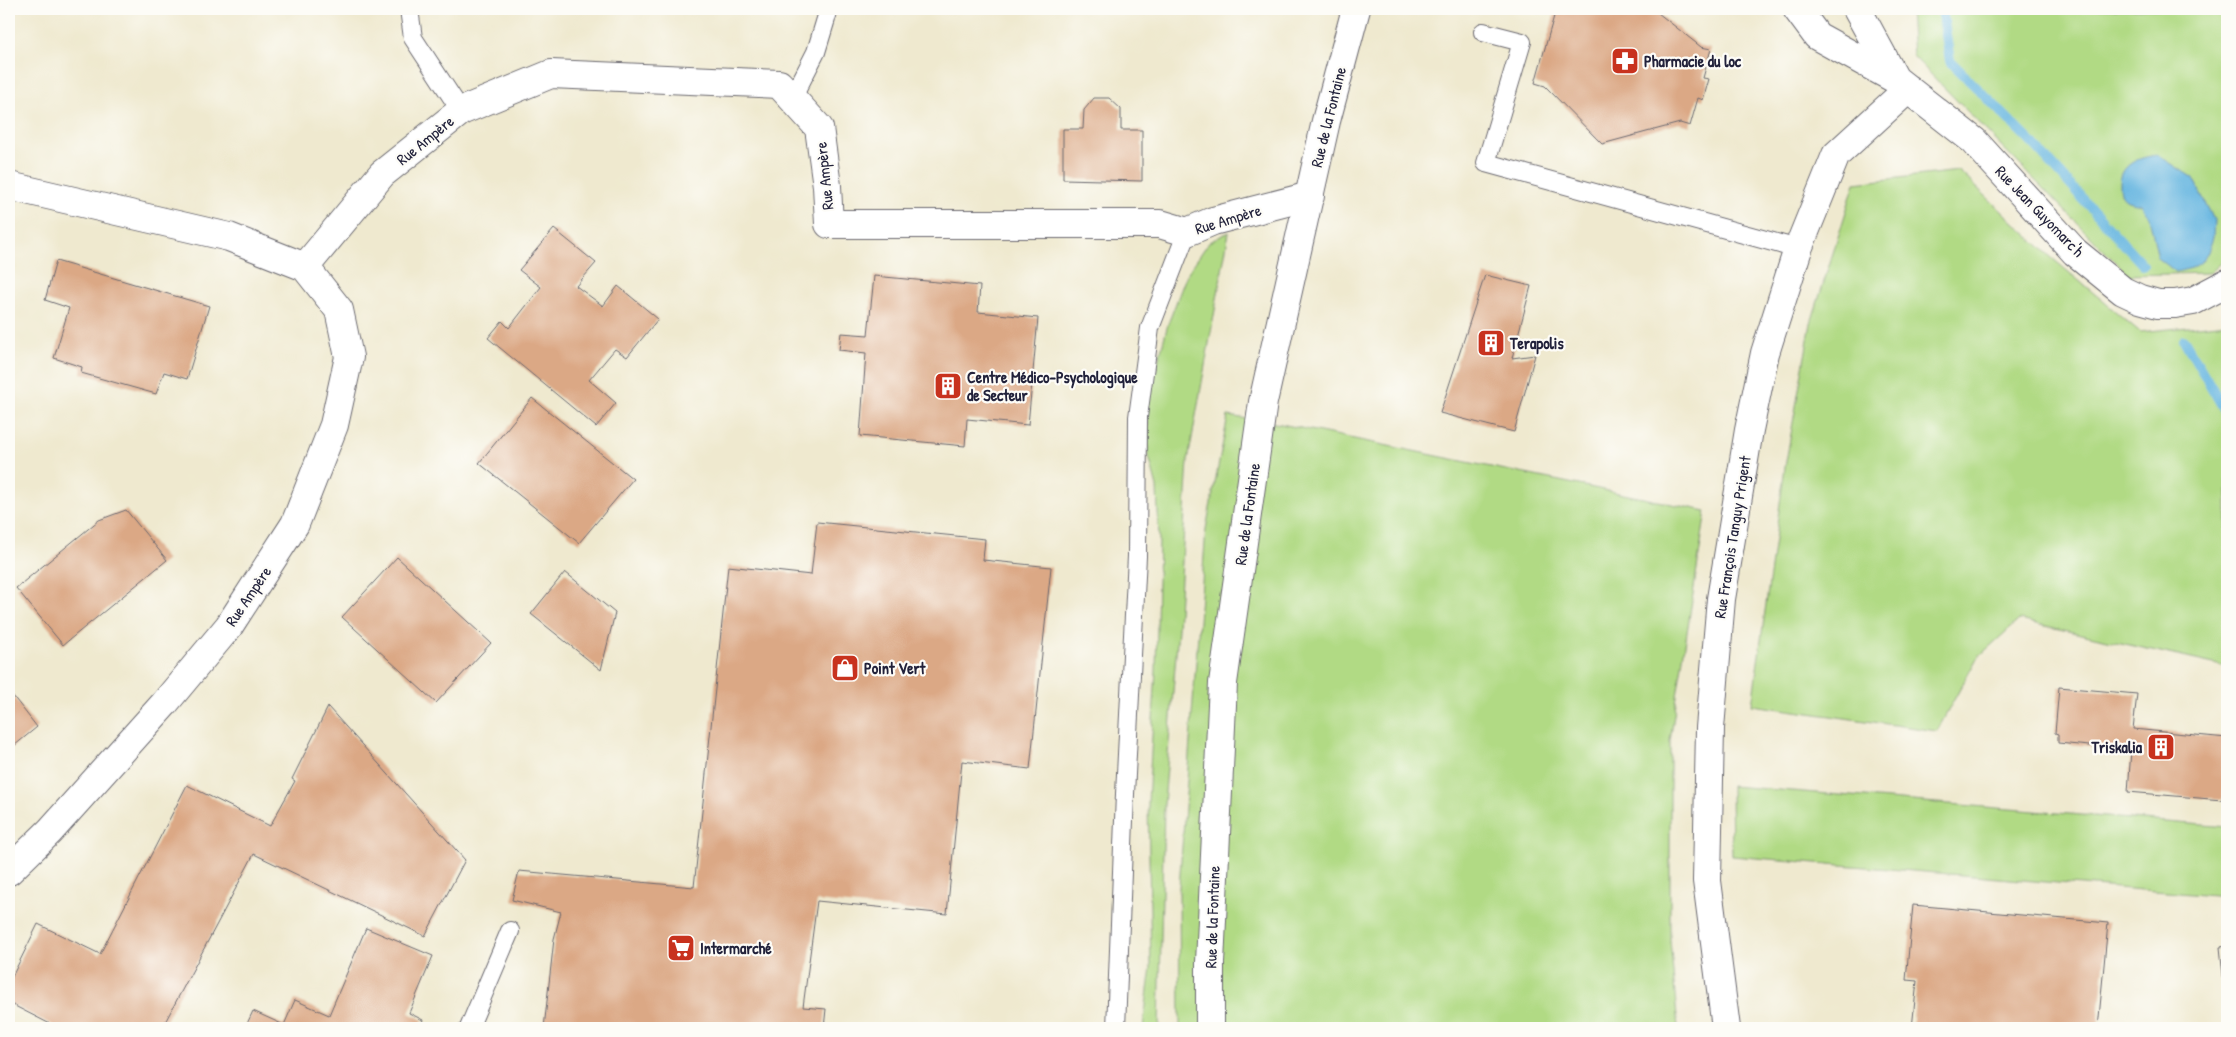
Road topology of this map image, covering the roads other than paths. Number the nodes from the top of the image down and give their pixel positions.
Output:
1 (409, 9) edge
2 (829, 9) edge
3 (1356, 9) edge
4 (1797, 9) edge
5 (1857, 9) edge
6 (1483, 32) dead end
7 (1901, 84) junction
8 (792, 99) junction
9 (461, 111) junction
10 (9, 186) edge
11 (1310, 196) junction
12 (1187, 232) junction
13 (1798, 249) junction
14 (305, 266) junction
15 (2227, 283) edge
16 (9, 871) edge
17 (510, 930) dead end
18 (468, 1028) edge
19 (1116, 1028) edge
20 (1210, 1028) edge
21 (1726, 1028) edge

1 - 9 lane
2 - 8 lane
3 - 11 street, Rue de la Fontaine
4 - 7 street, Rue Jean Guyomarc'h
5 - 7 street, Rue Jean Guyomarc'h
6 - 13 lane
7 - 13 street, Rue François Tanguy Prigent
7 - 15 street, Rue Jean Guyomarc'h
8 - 9 street, Rue Ampère
8 - 12 street, Rue Ampère
9 - 14 street, Rue Ampère
10 - 14 street
11 - 12 street, Rue Ampère
11 - 20 street, Rue de la Fontaine
12 - 19 lane
13 - 21 street, Rue François Tanguy Prigent
14 - 16 street, Rue Ampère
17 - 18 lane

